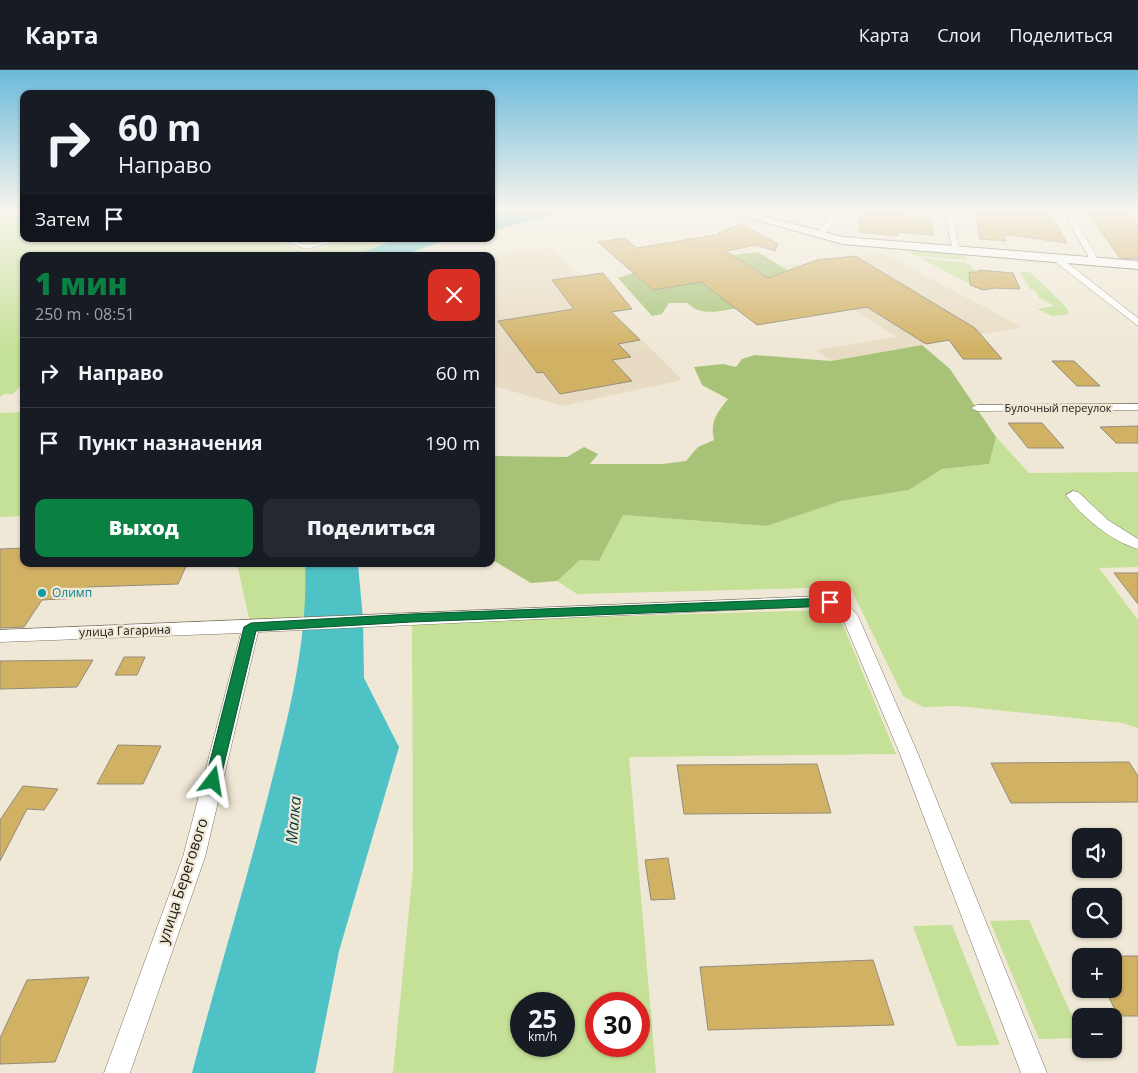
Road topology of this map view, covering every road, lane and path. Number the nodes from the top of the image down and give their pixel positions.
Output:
1 (1017, 256) edge
2 (1092, 256) edge
3 (1057, 259) junction
4 (1095, 261) junction
5 (1138, 265) edge
6 (1138, 323) edge
7 (1138, 407) edge
8 (977, 408) dead end
9 (1073, 494) dead end
10 (1138, 544) edge
11 (251, 627) junction
12 (0, 636) edge
13 (117, 1073) edge
14 (1034, 1073) edge

1 - 3 street
2 - 4 street
3 - 4 street
3 - 6 street
4 - 5 street
7 - 8 street, Булочный переулок
9 - 10 street
11 - 12 street, улица Гагарина
11 - 13 street, улица Берегового
11 - 14 street, улица Гагарина

